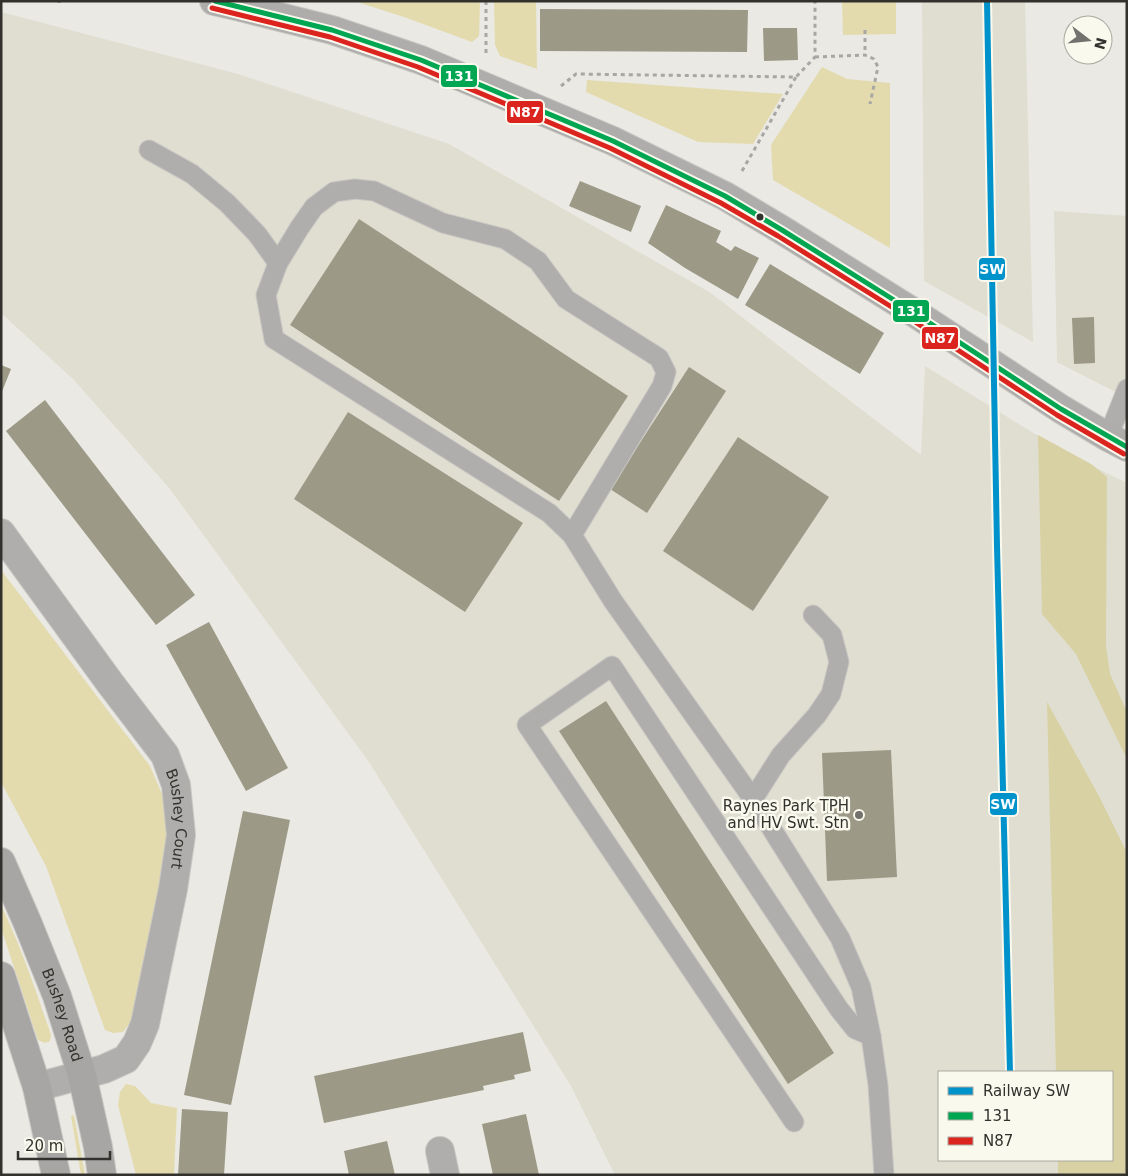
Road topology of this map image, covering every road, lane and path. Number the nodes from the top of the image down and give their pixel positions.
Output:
1 (57, 1) edge
2 (65, 1) edge
3 (214, 1) edge
4 (486, 1) edge
5 (816, 1) edge
6 (865, 30) dead end
7 (865, 55) junction
8 (486, 56) dead end
9 (815, 57) junction
10 (796, 77) junction
11 (561, 86) dead end
12 (870, 104) dead end
13 (149, 150) dead end
14 (742, 172) dead end
15 (278, 263) junction
16 (1127, 389) edge
17 (1117, 442) edge
18 (1, 533) edge
19 (572, 535) junction
20 (813, 615) dead end
21 (753, 799) junction
22 (1, 862) edge
23 (1, 976) edge
24 (871, 1036) junction
25 (82, 1075) junction
26 (36, 1087) junction
27 (794, 1122) dead end
28 (56, 1175) edge
29 (102, 1175) edge
30 (884, 1175) edge

1 - 2 path
3 - 17 main road
4 - 8 path
5 - 9 path
6 - 7 path
7 - 9 path
7 - 12 path
9 - 10 path
10 - 11 path
10 - 14 path
13 - 15 lane
15 - 19 lane
15 - 19 lane
16 - 17 lane
18 - 25 street, Bushey Court
19 - 21 lane
20 - 21 lane
21 - 24 lane
22 - 25 main road, Bushey Road
23 - 26 main road
24 - 27 lane
24 - 30 lane
25 - 26 street, Bushey Court
25 - 29 main road, Bushey Road
26 - 28 main road

